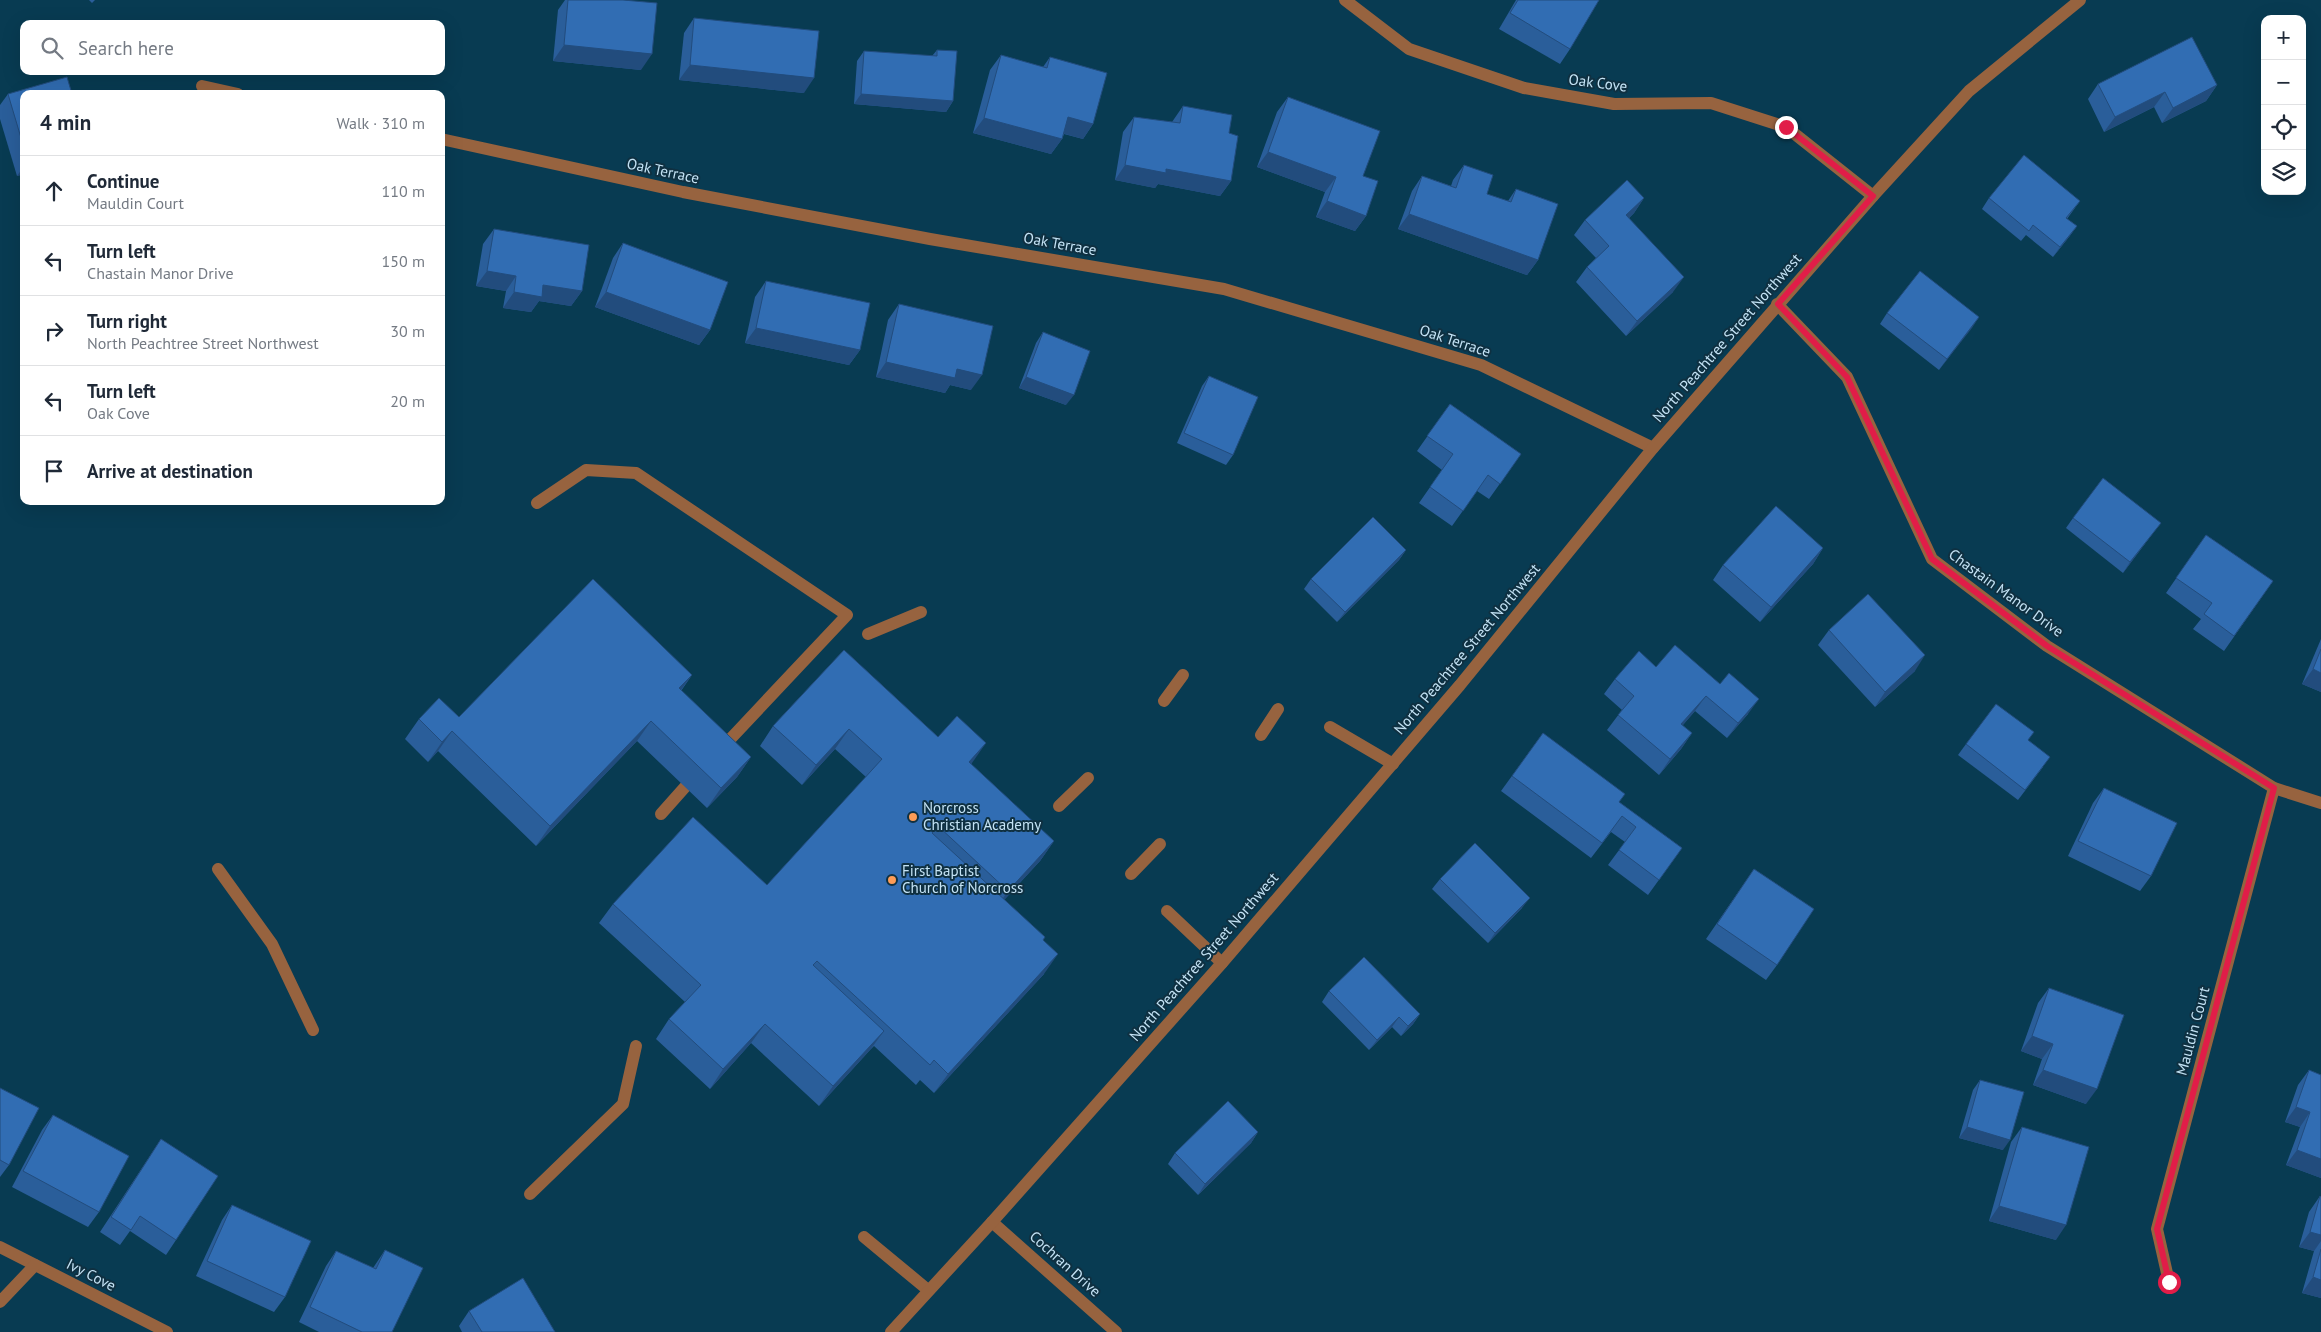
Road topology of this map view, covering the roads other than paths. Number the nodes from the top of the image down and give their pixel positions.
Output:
1 (1345, 0) edge
2 (2080, 0) edge
3 (202, 86) dead end
4 (220, 90) edge
5 (445, 140) edge
6 (1873, 196) junction
7 (1778, 304) junction
8 (1653, 448) junction
9 (537, 503) dead end
10 (921, 612) dead end
11 (868, 634) dead end
12 (1183, 675) dead end
13 (1164, 701) dead end
14 (1278, 708) dead end
15 (1330, 727) dead end
16 (1261, 735) dead end
17 (715, 756) edge
18 (1393, 764) junction
19 (1088, 778) dead end
20 (685, 786) dead end
21 (2274, 788) junction
22 (2321, 802) edge
23 (1059, 806) dead end
24 (661, 814) dead end
25 (1160, 844) dead end
26 (218, 869) dead end
27 (1131, 874) dead end
28 (1167, 910) dead end
29 (1222, 963) junction
30 (313, 1030) dead end
31 (636, 1046) dead end
32 (530, 1194) dead end
33 (992, 1222) junction
34 (864, 1237) dead end
35 (0, 1247) edge
36 (36, 1265) junction
37 (2169, 1282) dead end
38 (928, 1290) junction
39 (0, 1302) edge
40 (167, 1332) edge
41 (891, 1332) edge
42 (1116, 1332) edge

1 - 6 street, Oak Cove
2 - 6 street, North Peachtree Street Northwest
3 - 4 street
5 - 8 street, Oak Terrace
6 - 7 street, North Peachtree Street Northwest
7 - 8 street, North Peachtree Street Northwest
7 - 21 street, Chastain Manor Drive
8 - 18 street, North Peachtree Street Northwest
9 - 17 street
10 - 11 street
12 - 13 street
14 - 16 street
15 - 18 street
18 - 29 street, North Peachtree Street Northwest
19 - 23 street
20 - 24 street
21 - 22 street, Chastain Manor Drive
21 - 37 street, Mauldin Court
25 - 27 street
26 - 30 street
28 - 29 street
29 - 33 street, North Peachtree Street Northwest
31 - 32 street
33 - 38 street, North Peachtree Street Northwest
33 - 42 street, Cochran Drive
34 - 38 street
35 - 36 street, Ivy Cove
36 - 39 street
36 - 40 street, Ivy Cove
38 - 41 street, North Peachtree Street Northwest

